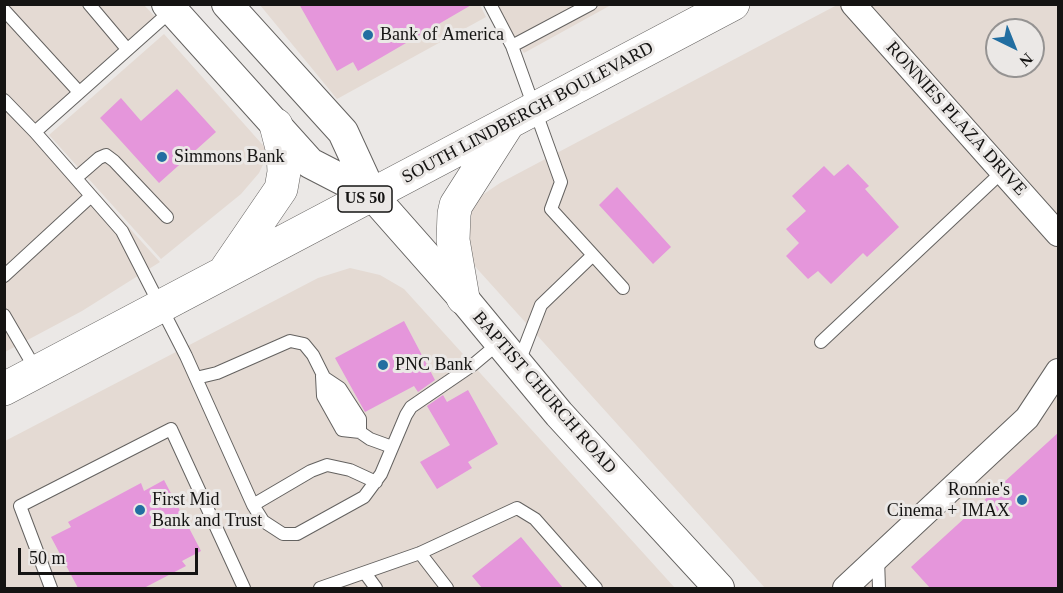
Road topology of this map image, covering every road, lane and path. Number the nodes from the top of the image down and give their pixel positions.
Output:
1 (89, 4) edge
2 (227, 4) edge
3 (490, 4) edge
4 (591, 4) edge
5 (733, 4) edge
6 (853, 4) edge
7 (170, 7) edge
8 (4, 10) edge
9 (512, 46) junction
10 (127, 49) junction
11 (79, 92) junction
12 (4, 100) edge
13 (536, 108) junction
14 (508, 124) junction
15 (276, 125) junction
16 (35, 132) junction
17 (1002, 172) junction
18 (76, 178) junction
19 (372, 195) junction
20 (91, 196) junction
21 (166, 217) dead end
22 (1059, 234) edge
23 (593, 255) junction
24 (222, 274) junction
25 (4, 276) edge
26 (623, 288) dead end
27 (462, 298) junction
28 (160, 307) junction
29 (4, 315) edge
30 (821, 342) dead end
31 (508, 354) junction
32 (36, 371) junction
33 (1059, 371) edge
34 (196, 378) junction
35 (4, 388) edge
36 (392, 447) junction
37 (376, 482) junction
38 (253, 505) junction
39 (420, 553) junction
40 (878, 558) junction
41 (365, 573) junction
42 (51, 588) edge
43 (244, 588) edge
44 (320, 588) edge
45 (376, 588) edge
46 (447, 588) edge
47 (596, 588) edge
48 (719, 588) edge
49 (845, 588) edge
50 (879, 588) edge

1 - 10 lane
2 - 19 street, BAPTIST CHURCH ROAD
3 - 9 lane
4 - 9 lane
5 - 13 main road, SOUTH LINDBERGH BOULEVARD / US 50
6 - 17 street, RONNIES PLAZA DRIVE
7 - 10 lane
7 - 15 street, BAPTIST CHURCH ROAD
8 - 11 lane
9 - 13 lane
10 - 11 lane
11 - 16 lane
12 - 16 lane
13 - 14 main road, SOUTH LINDBERGH BOULEVARD / US 50
13 - 23 lane
14 - 19 main road, SOUTH LINDBERGH BOULEVARD / US 50
14 - 27 main road
15 - 19 street, BAPTIST CHURCH ROAD
15 - 24 main road
16 - 18 lane
17 - 22 street, RONNIES PLAZA DRIVE
17 - 30 lane
18 - 20 lane
18 - 21 lane
19 - 24 main road, SOUTH LINDBERGH BOULEVARD / US 50
19 - 27 street, BAPTIST CHURCH ROAD
20 - 25 lane
20 - 28 lane
23 - 26 lane
23 - 31 lane
24 - 28 main road, SOUTH LINDBERGH BOULEVARD / US 50
27 - 31 street, BAPTIST CHURCH ROAD
28 - 32 main road, SOUTH LINDBERGH BOULEVARD / US 50
28 - 34 lane
29 - 32 lane
31 - 36 lane
31 - 48 street, BAPTIST CHURCH ROAD
32 - 35 main road, SOUTH LINDBERGH BOULEVARD / US 50
33 - 40 street
34 - 36 lane
34 - 38 lane
36 - 37 lane
37 - 38 lane
37 - 38 lane
39 - 41 lane
39 - 46 lane
39 - 47 lane
40 - 49 street
40 - 50 lane
41 - 44 lane
41 - 45 lane
42 - 43 lane

